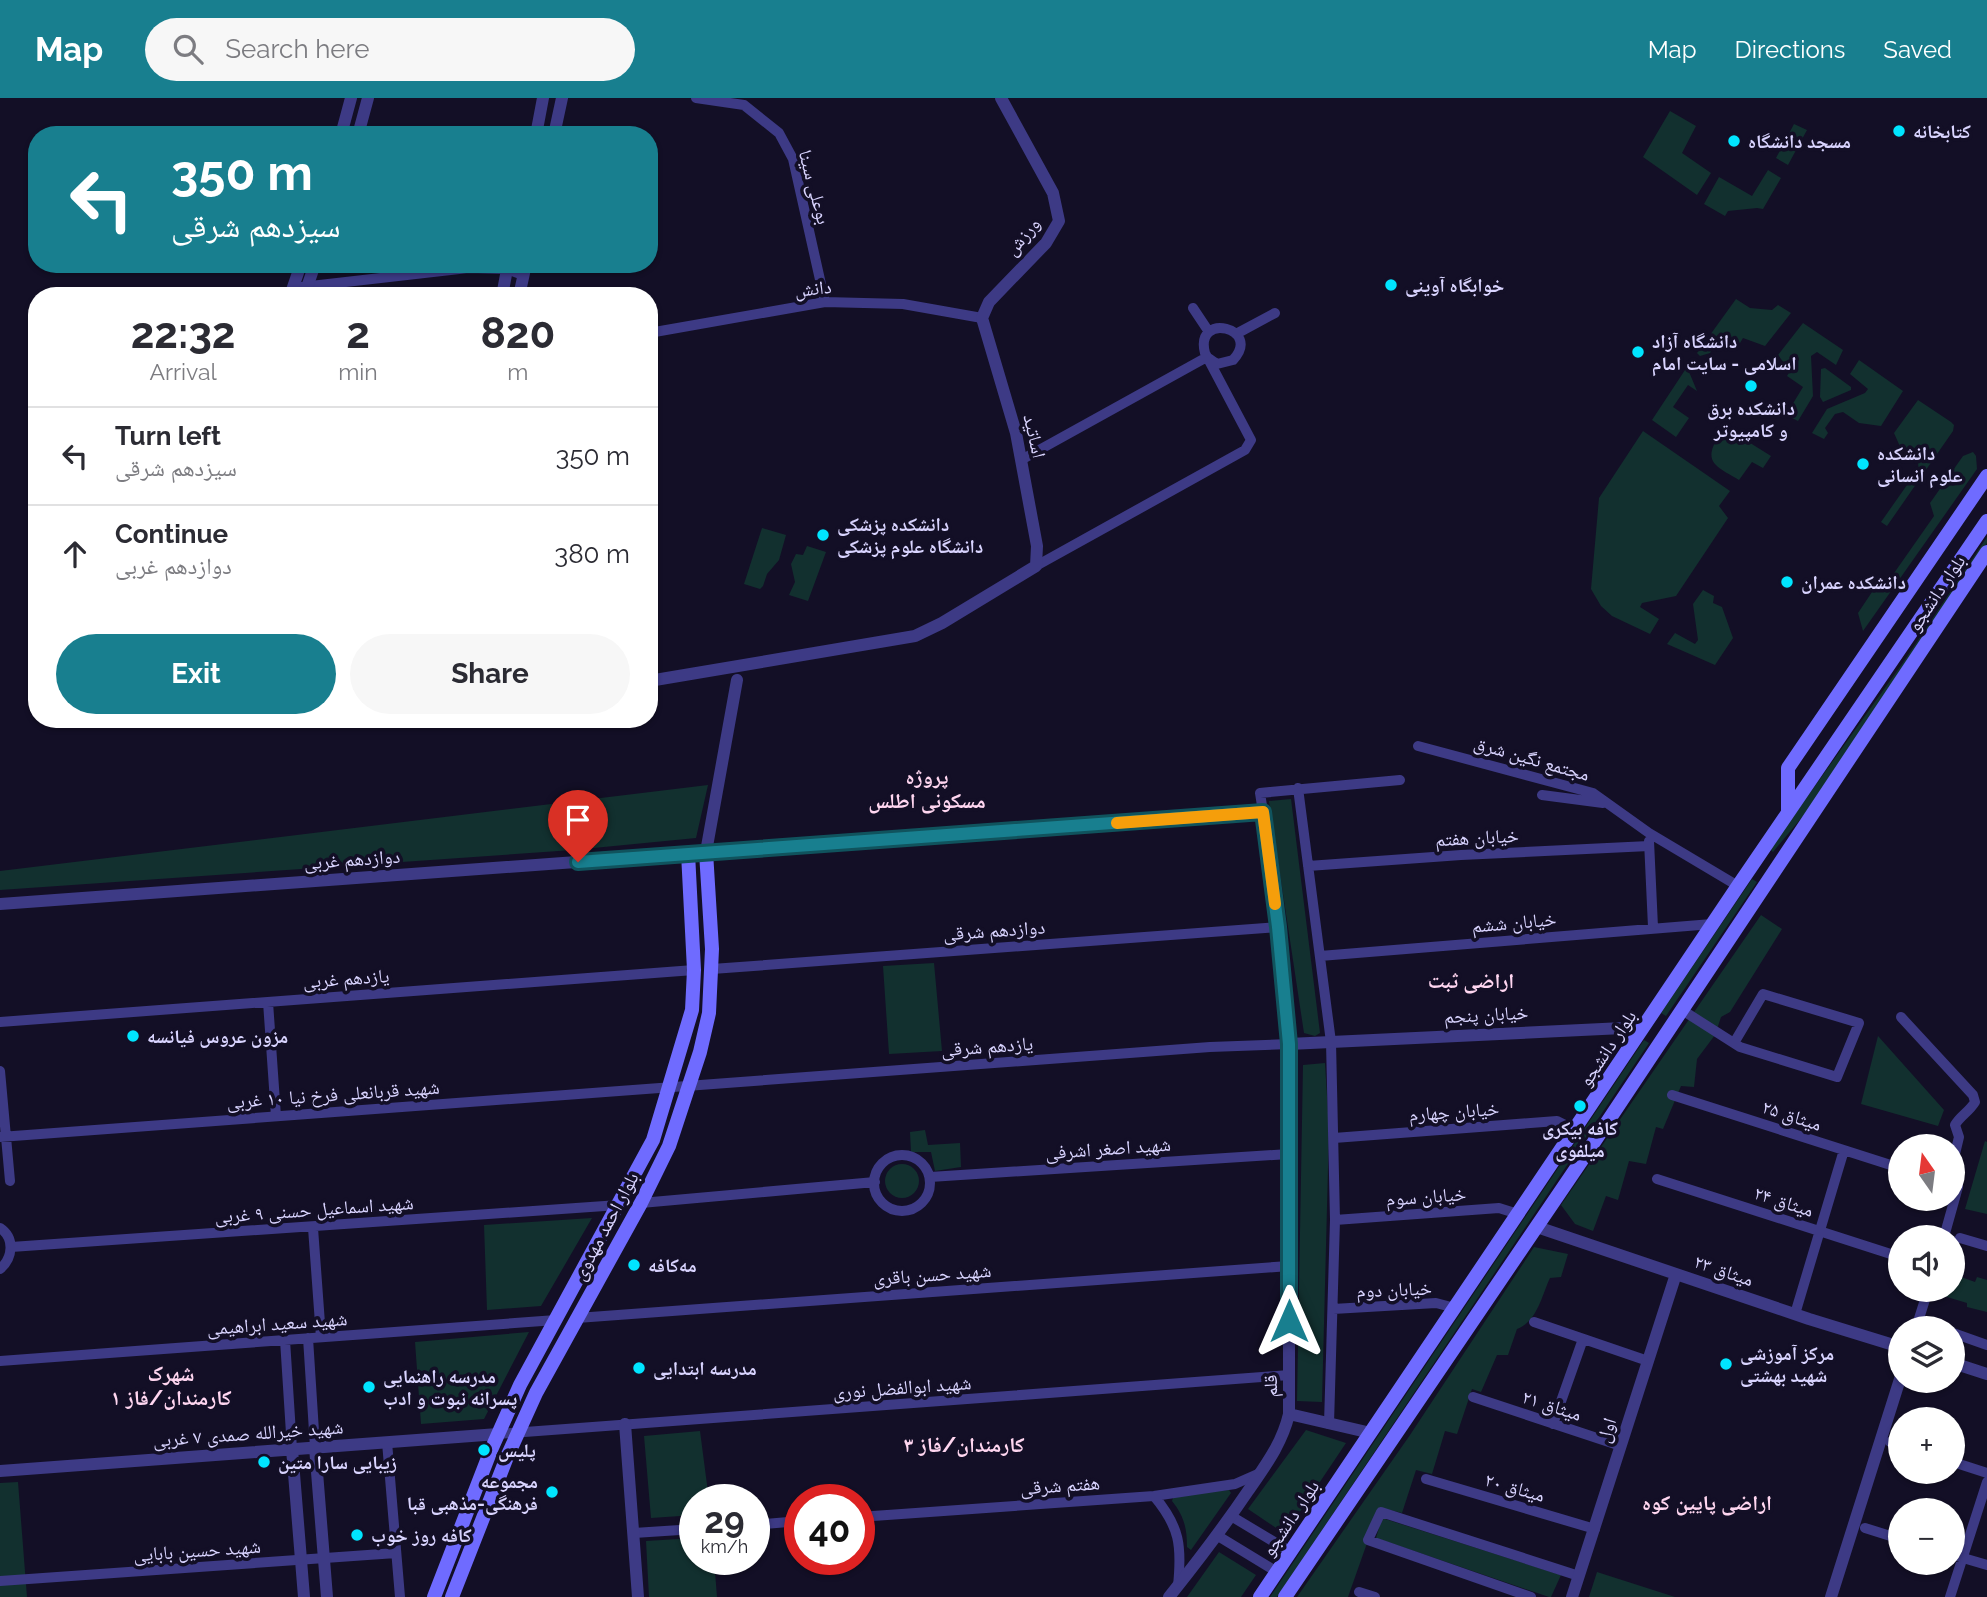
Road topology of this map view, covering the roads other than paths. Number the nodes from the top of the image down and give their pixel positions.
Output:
1 (351, 98) edge
2 (368, 98) edge
3 (543, 98) edge
4 (562, 98) edge
5 (696, 98) edge
6 (1001, 98) edge
7 (343, 126) edge
8 (360, 126) edge
9 (538, 126) edge
10 (556, 126) edge
11 (431, 273) edge
12 (328, 287) edge
13 (824, 302) junction
14 (1193, 308) dead end
15 (1275, 313) dead end
16 (982, 318) junction
17 (658, 331) edge
18 (1209, 332) junction
19 (1236, 334) junction
20 (1207, 357) junction
21 (1021, 460) junction
22 (1987, 476) edge
23 (1987, 521) edge
24 (1987, 552) edge
25 (1036, 566) junction
26 (658, 679) edge
27 (737, 680) dead end
28 (1418, 746) dead end
29 (1400, 780) dead end
30 (1298, 788) junction
31 (1542, 794) dead end
32 (1607, 803) junction
33 (1263, 812) junction
34 (1788, 813) junction
35 (1649, 833) junction
36 (1649, 846) junction
37 (706, 852) junction
38 (688, 853) junction
39 (1758, 856) junction
40 (1308, 866) junction
41 (1776, 867) junction
42 (1738, 886) junction
43 (0, 904) edge
44 (1712, 924) junction
45 (1278, 927) junction
46 (1653, 927) junction
47 (1320, 956) junction
48 (712, 969) junction
49 (694, 970) junction
50 (268, 1002) junction
51 (1682, 1010) junction
52 (1901, 1017) dead end
53 (0, 1022) edge
54 (1644, 1027) junction
55 (1664, 1038) junction
56 (1331, 1042) junction
57 (1734, 1043) junction
58 (1289, 1044) junction
59 (0, 1071) edge
60 (687, 1086) junction
61 (668, 1087) junction
62 (1672, 1095) dead end
63 (276, 1116) junction
64 (1575, 1130) junction
65 (1958, 1134) edge
66 (2, 1136) edge
67 (1334, 1138) junction
68 (1844, 1150) junction
69 (1289, 1154) junction
70 (1888, 1164) edge
71 (930, 1177) junction
72 (1657, 1179) dead end
73 (10, 1181) dead end
74 (874, 1182) junction
75 (640, 1203) junction
76 (620, 1205) junction
77 (1518, 1214) junction
78 (1335, 1220) junction
79 (313, 1227) junction
80 (1537, 1227) junction
81 (0, 1228) edge
82 (1820, 1231) junction
83 (1965, 1239) edge
84 (1987, 1246) edge
85 (12, 1247) junction
86 (1888, 1253) edge
87 (1289, 1266) junction
88 (0, 1269) edge
89 (1676, 1274) junction
90 (1455, 1308) junction
91 (1333, 1309) junction
92 (1795, 1314) junction
93 (577, 1318) junction
94 (556, 1320) junction
95 (1534, 1322) dead end
96 (321, 1337) junction
97 (1965, 1337) edge
98 (308, 1338) junction
99 (1583, 1339) junction
100 (285, 1340) junction
101 (1888, 1343) edge
102 (1987, 1345) edge
103 (0, 1361) edge
104 (1648, 1362) junction
105 (1965, 1367) edge
106 (1987, 1374) edge
107 (1289, 1376) junction
108 (1895, 1393) edge
109 (1473, 1397) dead end
110 (1289, 1414) junction
111 (625, 1424) junction
112 (1329, 1424) junction
113 (1553, 1424) junction
114 (517, 1433) junction
115 (1371, 1433) junction
116 (498, 1434) junction
117 (387, 1442) junction
118 (1621, 1446) junction
119 (315, 1447) junction
120 (292, 1448) junction
121 (1965, 1466) edge
122 (0, 1471) edge
123 (1987, 1473) edge
124 (1260, 1474) junction
125 (1426, 1479) dead end
126 (1987, 1482) edge
127 (1154, 1496) junction
128 (875, 1516) edge
129 (1231, 1516) junction
130 (1865, 1528) dead end
131 (1595, 1529) junction
132 (679, 1530) edge
133 (634, 1533) junction
134 (1888, 1535) edge
135 (1217, 1536) junction
136 (1965, 1538) edge
137 (1290, 1552) junction
138 (396, 1553) junction
139 (324, 1558) junction
140 (1965, 1558) edge
141 (301, 1560) junction
142 (1987, 1565) edge
143 (1277, 1572) junction
144 (1954, 1575) edge
145 (1579, 1576) junction
146 (0, 1581) edge
147 (1178, 1586) junction
148 (1359, 1592) dead end
149 (304, 1597) edge
150 (327, 1597) edge
151 (400, 1597) edge
152 (434, 1597) edge
153 (452, 1597) edge
154 (638, 1597) edge
155 (1169, 1597) edge
156 (1260, 1597) edge
157 (1285, 1597) edge
158 (1375, 1597) edge
159 (1531, 1597) edge
160 (1572, 1597) edge
161 (1831, 1597) edge
162 (1950, 1597) edge

1 - 7 street
2 - 8 street
3 - 9 street
4 - 10 street
5 - 13 street, بوعلی سینا
6 - 16 street, ورزش
11 - 12 street
13 - 16 street, دانش
13 - 17 street, دانش
14 - 18 street
15 - 19 street
16 - 21 street, اساتید
18 - 19 street
18 - 20 street
19 - 20 street
20 - 21 street
20 - 25 street
21 - 25 street, اساتید
22 - 34 main road
23 - 34 main road, بلوار دانشجو
24 - 41 main road, بلوار دانشجو
25 - 26 street
27 - 37 street
28 - 32 street, مجتمع نگین شرق
29 - 30 street
30 - 33 street
30 - 40 street
31 - 32 street
32 - 35 street, مجتمع نگین شرق
33 - 37 street, دوازدهم غربی
33 - 45 street, قلم
34 - 39 main road, بلوار دانشجو
35 - 36 street
35 - 42 street, مجتمع نگین شرق
36 - 40 street, خیابان هفتم
36 - 46 street
37 - 38 street, دوازدهم غربی
37 - 48 main road, بلوار احمد مهدوی
38 - 43 street, دوازدهم غربی
38 - 49 main road, بلوار احمد مهدوی
39 - 41 main road
39 - 42 main road, بلوار دانشجو
40 - 47 street
41 - 51 main road, بلوار دانشجو
42 - 44 main road, بلوار دانشجو
44 - 46 street, خیابان ششم
44 - 54 main road, بلوار دانشجو
45 - 48 street, دوازدهم شرقی
45 - 58 street, قلم
46 - 47 street, خیابان ششم
47 - 56 street
48 - 60 main road, بلوار احمد مهدوی
49 - 50 street, یازدهم غربی
49 - 61 main road, بلوار احمد مهدوی
50 - 53 street, یازدهم غربی
50 - 63 street
51 - 55 main road, بلوار دانشجو
51 - 57 street
52 - 65 street
54 - 55 main road
54 - 56 street, خیابان پنجم
54 - 64 main road, بلوار دانشجو
55 - 80 main road, بلوار دانشجو
56 - 58 street, خیابان پنجم
56 - 67 street
57 - 57 street
58 - 60 street, یازدهم شرقی
58 - 69 street, قلم
59 - 66 street
60 - 61 street, یازدهم شرقی
60 - 75 main road, بلوار احمد مهدوی
61 - 63 street, شهید قربانعلی فرخ نیا ۱۰ غربی
61 - 76 main road, بلوار احمد مهدوی
62 - 68 street, میثاق ۲۵
63 - 66 street, شهید قربانعلی فرخ نیا ۱۰ غربی
64 - 67 street, خیابان چهارم
64 - 77 main road, بلوار دانشجو
66 - 73 street
67 - 78 street
68 - 70 street, میثاق ۲۵
68 - 82 street
69 - 71 street, شهید اصغر اشرفی
69 - 87 street, قلم
71 - 74 street
71 - 74 street
72 - 82 street, میثاق ۲۴
74 - 75 street
75 - 93 main road, بلوار احمد مهدوی
76 - 79 street, شهید اسماعیل حسنی ۹ غربی
76 - 94 main road, بلوار احمد مهدوی
77 - 78 street, خیابان سوم
77 - 90 main road, بلوار دانشجو
78 - 91 street
79 - 85 street, شهید اسماعیل حسنی ۹ غربی
79 - 96 street
80 - 89 street, میثاق ۲۳
80 - 157 main road, بلوار دانشجو
81 - 85 street
82 - 86 street, میثاق ۲۴
82 - 92 street
83 - 84 street
85 - 88 street
87 - 93 street, شهید حسن باقری
87 - 107 street, قلم
89 - 92 street, میثاق ۲۳
89 - 104 street, اول
90 - 91 street, خیابان دوم
90 - 115 main road, بلوار دانشجو
91 - 112 street
92 - 101 street, میثاق ۲۳
93 - 114 main road, بلوار احمد مهدوی
94 - 96 street, شهید سعید ابراهیمی
94 - 116 main road, بلوار احمد مهدوی
95 - 99 street
96 - 98 street, شهید سعید ابراهیمی
97 - 102 street
98 - 100 street, شهید سعید ابراهیمی
98 - 119 street
99 - 104 street
99 - 113 street
100 - 103 street, شهید سعید ابراهیمی
100 - 120 street
104 - 118 street, اول
105 - 106 street
107 - 110 street, قلم
107 - 111 street, شهید ابوالفضل نوری
108 - 161 street
109 - 113 street, میثاق ۲۱
110 - 112 street
110 - 124 street, قلم
111 - 114 street, شهید ابوالفضل نوری
111 - 133 street
112 - 115 street
113 - 118 street, میثاق ۲۱
114 - 116 street, شهید ابوالفضل نوری
114 - 153 main road, بلوار احمد مهدوی
115 - 137 main road, بلوار دانشجو
116 - 117 street, شهید خیرالله صمدی ۷ غربی
116 - 152 main road, بلوار احمد مهدوی
117 - 119 street, شهید خیرالله صمدی ۷ غربی
117 - 138 street
118 - 131 street, اول
119 - 120 street, شهید خیرالله صمدی ۷ غربی
119 - 139 street
120 - 122 street, شهید خیرالله صمدی ۷ غربی
120 - 141 street
121 - 123 street
124 - 127 street, هفتم شرقی
124 - 129 street, قلم
125 - 131 street, میثاق ۲۰
126 - 136 street
127 - 128 street, هفتم شرقی
127 - 147 street
129 - 135 street, قلم
129 - 137 street
130 - 134 street
131 - 145 street, اول
132 - 133 street
133 - 154 street
135 - 143 street
135 - 147 street, قلم
137 - 143 main road, بلوار دانشجو
138 - 139 street, شهید حسین بابایی
138 - 151 street
139 - 141 street, شهید حسین بابایی
139 - 150 street
140 - 142 street
141 - 146 street, شهید حسین بابایی
141 - 149 street
143 - 156 main road, بلوار دانشجو
144 - 162 street
145 - 159 street
145 - 160 street, اول
147 - 155 street, قلم
148 - 158 street

